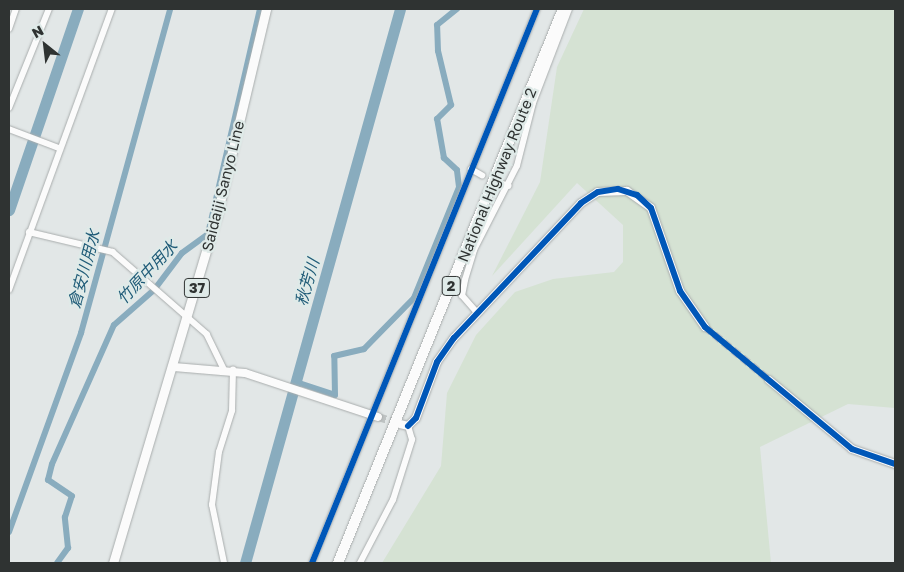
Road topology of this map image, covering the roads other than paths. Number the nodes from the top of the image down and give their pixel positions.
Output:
1 (16, 9) edge
2 (49, 9) edge
3 (112, 9) edge
4 (266, 9) edge
5 (538, 9) edge
6 (563, 9) edge
7 (569, 9) edge
8 (10, 21) edge
9 (9, 29) edge
10 (9, 108) edge
11 (9, 129) edge
12 (59, 148) junction
13 (471, 169) junction
14 (482, 175) dead end
15 (500, 183) dead end
16 (509, 186) junction
17 (30, 232) junction
18 (9, 290) edge
19 (476, 313) junction
20 (189, 316) junction
21 (705, 327) tunnel mouth
22 (174, 366) junction
23 (224, 369) junction
24 (233, 370) junction
25 (769, 380) tunnel mouth
26 (370, 414) junction
27 (378, 417) tunnel mouth
28 (404, 425) joint
29 (895, 464) edge
30 (113, 563) edge
31 (224, 563) edge
32 (312, 563) edge
33 (338, 563) edge
34 (360, 563) edge

1 - 8 street
2 - 10 street
3 - 12 street
4 - 20 main road, Saidaiji Sanyo Line / 37
5 - 13 street
6 - 33 highway, National Highway Route 2 / 2
7 - 16 street
8 - 9 street
11 - 12 street
12 - 17 street
13 - 14 street
13 - 26 street
15 - 16 street
16 - 19 street
17 - 18 street
17 - 20 street
19 - 21 street
19 - 28 street
20 - 22 main road, Saidaiji Sanyo Line / 37
20 - 23 street
22 - 23 street
22 - 30 main road, Saidaiji Sanyo Line / 37
23 - 24 street
24 - 26 street
24 - 31 street
25 - 29 street
26 - 27 street
26 - 32 street
28 - 34 street

